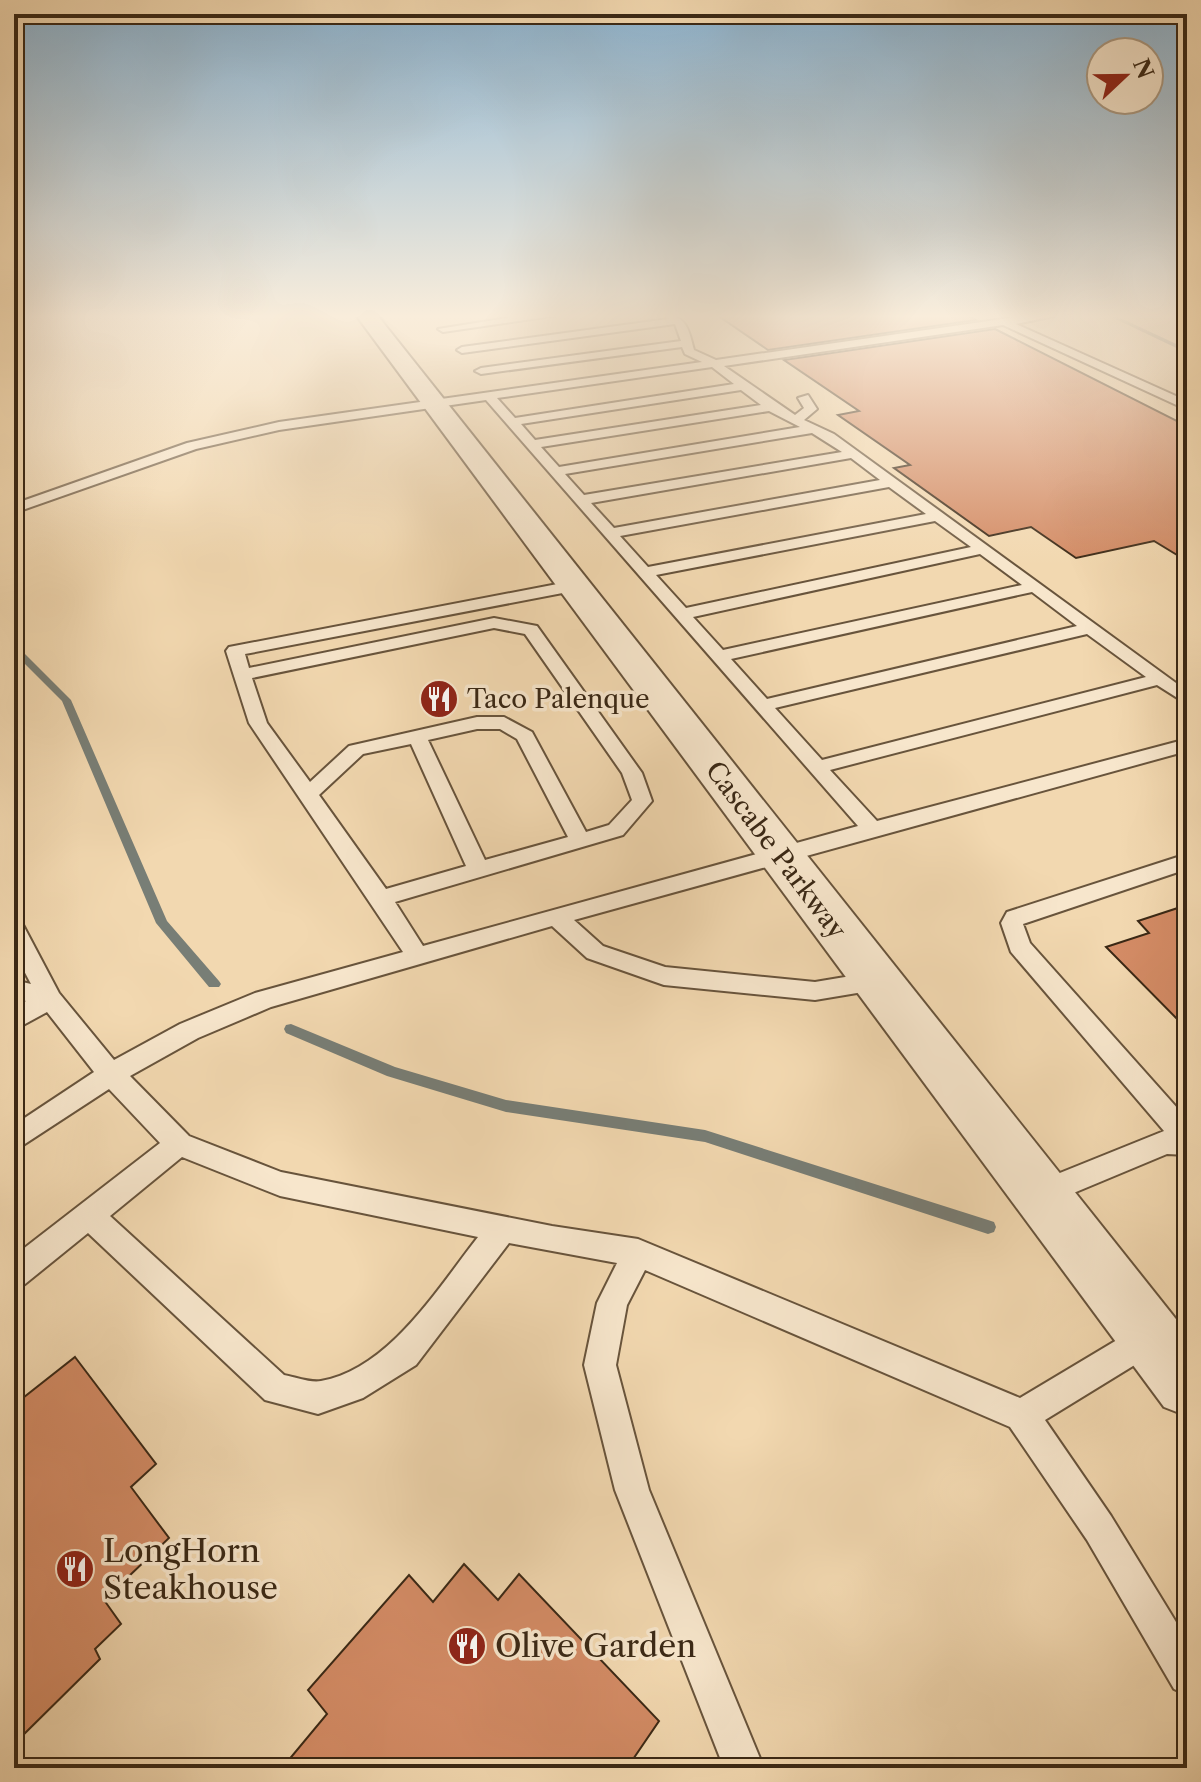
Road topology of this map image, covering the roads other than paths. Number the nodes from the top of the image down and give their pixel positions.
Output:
1 (429, 398) edge
2 (466, 398) edge
3 (497, 398) edge
4 (665, 398) edge
5 (759, 398) edge
6 (804, 398) dead end
7 (433, 403) junction
8 (771, 407) junction
9 (795, 421) junction
10 (512, 422) junction
11 (814, 429) junction
12 (532, 444) junction
13 (853, 454) junction
14 (556, 471) junction
15 (892, 482) junction
16 (581, 500) junction
17 (14, 509) edge
18 (938, 516) junction
19 (610, 533) junction
20 (984, 549) junction
21 (645, 572) junction
22 (573, 586) junction
23 (1035, 587) junction
24 (682, 614) junction
25 (1091, 628) junction
26 (720, 656) junction
27 (242, 675) junction
28 (1160, 679) junction
29 (1187, 699) edge
30 (763, 705) junction
31 (417, 737) junction
32 (1187, 745) edge
33 (817, 767) junction
34 (309, 794) junction
35 (872, 829) junction
36 (580, 839) junction
37 (779, 854) junction
38 (1187, 861) edge
39 (478, 868) junction
40 (381, 898) junction
41 (556, 917) junction
42 (14, 929) edge
43 (417, 955) junction
44 (875, 981) junction
45 (14, 989) edge
46 (50, 999) junction
47 (14, 1020) edge
48 (111, 1074) junction
49 (14, 1139) edge
50 (1187, 1141) edge
51 (179, 1144) junction
52 (1039, 1194) junction
53 (89, 1215) junction
54 (503, 1228) junction
55 (638, 1253) junction
56 (14, 1274) edge
57 (1149, 1338) junction
58 (1187, 1384) edge
59 (1022, 1415) junction
60 (1187, 1676) edge
61 (744, 1768) edge

1 - 7 street, Cascabe Parkway
2 - 7 lane
3 - 10 lane
4 - 10 lane
5 - 8 lane
6 - 9 lane
7 - 17 lane
7 - 22 street, Cascabe Parkway
8 - 9 lane
8 - 12 lane
9 - 11 lane
10 - 12 lane
11 - 13 lane
11 - 14 lane
12 - 14 lane
13 - 15 lane
13 - 16 lane
14 - 16 lane
15 - 18 lane
15 - 19 lane
16 - 19 lane
18 - 20 lane
18 - 21 lane
19 - 21 lane
20 - 23 lane
20 - 24 lane
21 - 24 lane
22 - 27 lane
22 - 37 street, Cascabe Parkway
23 - 25 lane
23 - 26 lane
24 - 26 lane
25 - 28 lane
25 - 30 lane
26 - 30 lane
27 - 34 lane
27 - 36 lane
28 - 29 lane
28 - 33 lane
30 - 33 lane
31 - 34 lane
31 - 36 lane
31 - 39 lane
32 - 35 lane
33 - 35 lane
34 - 40 lane
35 - 37 lane
36 - 39 lane
37 - 41 lane
37 - 44 street, Cascabe Parkway
38 - 50 lane
39 - 40 lane
40 - 43 lane
41 - 43 lane
41 - 44 lane
42 - 46 lane
43 - 48 lane
44 - 52 street, Cascabe Parkway
45 - 46 lane
46 - 47 lane
46 - 48 lane
48 - 49 lane
48 - 51 lane
50 - 52 lane
51 - 53 lane
51 - 54 lane
52 - 57 street, Cascabe Parkway
53 - 54 lane
53 - 56 lane
54 - 55 lane
55 - 59 lane
55 - 61 lane
57 - 58 street, Cascabe Parkway
57 - 59 lane
59 - 60 lane

